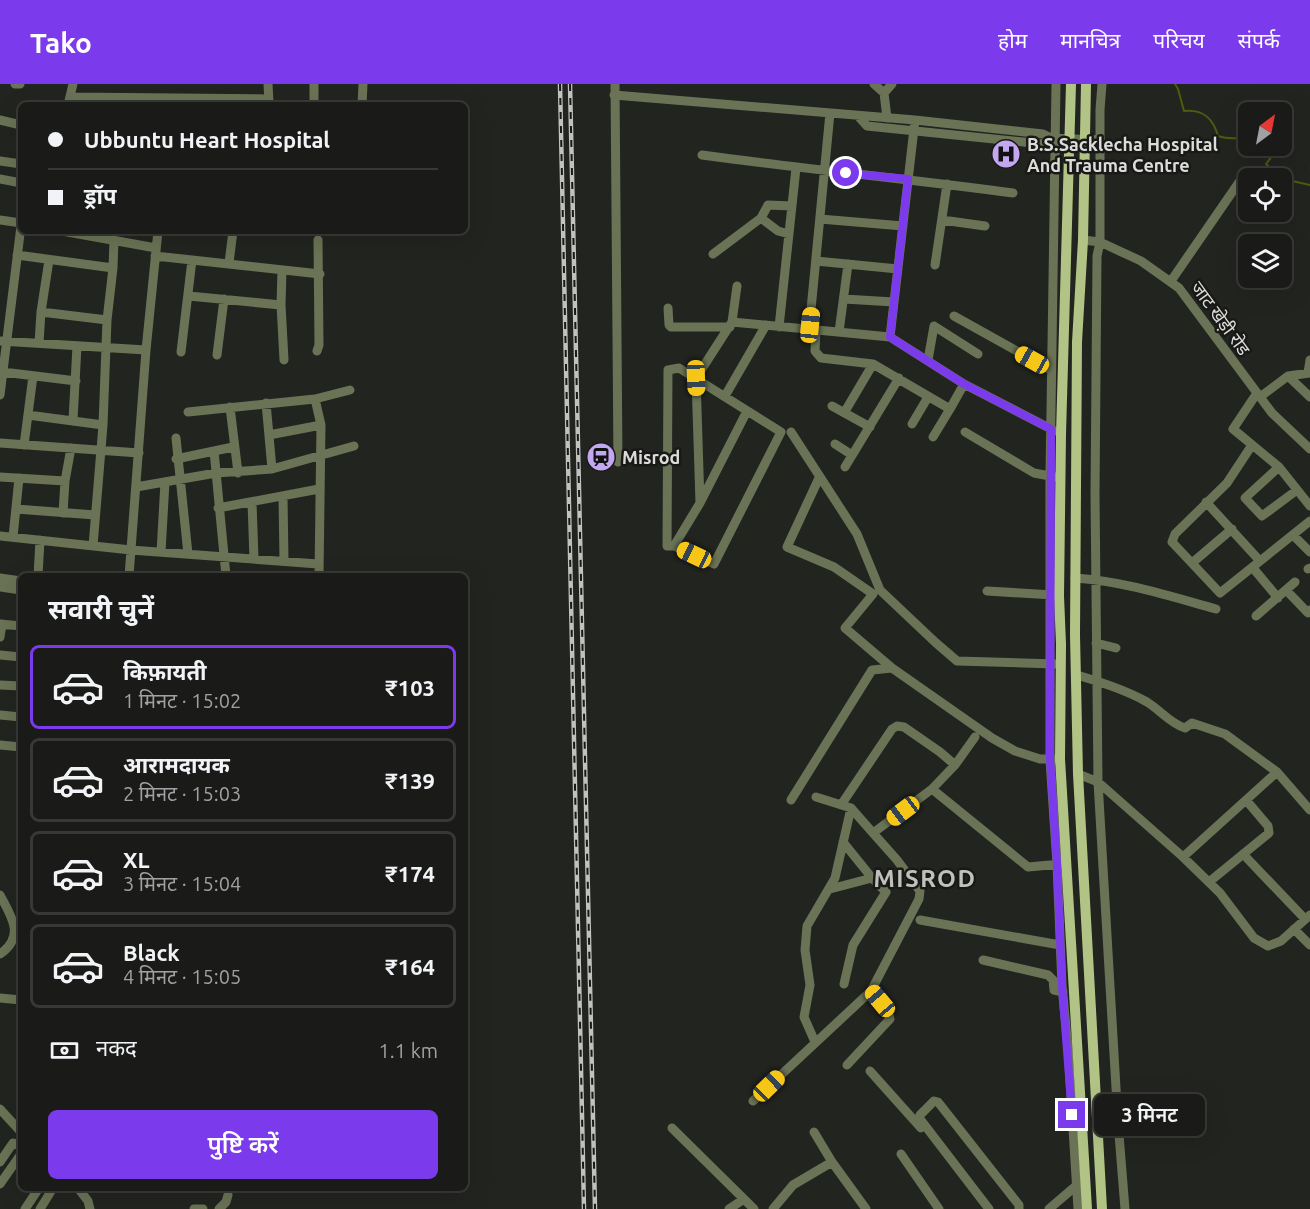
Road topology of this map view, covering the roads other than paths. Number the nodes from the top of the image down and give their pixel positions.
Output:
1 (15, 84) edge
2 (20, 84) edge
3 (73, 84) edge
4 (268, 84) edge
5 (314, 84) edge
6 (363, 84) edge
7 (615, 84) edge
8 (874, 84) edge
9 (892, 84) edge
10 (1056, 84) edge
11 (1071, 84) edge
12 (1086, 84) edge
13 (1102, 84) edge
14 (884, 93) junction
15 (614, 95) junction
16 (69, 101) edge
17 (269, 102) edge
18 (314, 102) edge
19 (363, 102) edge
20 (830, 113) junction
21 (858, 116) junction
22 (887, 118) junction
23 (0, 120) edge
24 (915, 120) junction
25 (18, 124) edge
26 (914, 131) junction
27 (1054, 138) junction
28 (1070, 139) junction
29 (1084, 139) junction
30 (1100, 140) junction
31 (702, 155) dead end
32 (0, 161) edge
33 (18, 164) edge
34 (796, 168) junction
35 (825, 171) junction
36 (908, 179) junction
37 (0, 180) edge
38 (18, 183) edge
39 (947, 184) junction
40 (1238, 184) edge
41 (1013, 193) dead end
42 (792, 206) junction
43 (761, 218) junction
44 (820, 219) junction
45 (0, 220) edge
46 (942, 220) junction
47 (18, 224) edge
48 (903, 226) junction
49 (985, 226) dead end
50 (20, 234) edge
51 (80, 234) edge
52 (158, 234) edge
53 (233, 234) edge
54 (789, 234) junction
55 (114, 240) junction
56 (318, 240) dead end
57 (1083, 240) junction
58 (1100, 242) junction
59 (156, 252) junction
60 (713, 254) dead end
61 (17, 255) junction
62 (50, 260) junction
63 (192, 260) junction
64 (816, 261) junction
65 (229, 263) junction
66 (848, 264) junction
67 (935, 265) dead end
68 (113, 268) junction
69 (898, 269) junction
70 (282, 270) junction
71 (320, 274) junction
72 (1171, 281) junction
73 (736, 286) dead end
74 (189, 296) junction
75 (844, 299) junction
76 (224, 300) junction
77 (894, 302) junction
78 (281, 305) junction
79 (668, 308) dead end
80 (41, 312) junction
81 (954, 316) dead end
82 (107, 320) junction
83 (731, 324) junction
84 (766, 325) junction
85 (779, 327) junction
86 (813, 330) junction
87 (839, 332) junction
88 (890, 337) junction
89 (3, 341) edge
90 (39, 343) junction
91 (77, 346) junction
92 (106, 348) junction
93 (146, 350) junction
94 (317, 351) dead end
95 (181, 352) dead end
96 (978, 354) dead end
97 (217, 355) dead end
98 (284, 360) dead end
99 (928, 360) junction
100 (1310, 360) edge
101 (873, 364) junction
102 (1051, 370) junction
103 (3, 372) junction
104 (1309, 373) edge
105 (33, 375) junction
106 (1288, 376) junction
107 (696, 378) junction
108 (898, 378) junction
109 (76, 381) junction
110 (964, 384) junction
111 (350, 390) dead end
112 (1258, 395) junction
113 (0, 396) edge
114 (725, 396) junction
115 (928, 397) junction
116 (1310, 397) edge
117 (315, 399) junction
118 (266, 403) junction
119 (832, 406) dead end
120 (230, 407) junction
121 (950, 409) junction
122 (747, 411) junction
123 (188, 412) dead end
124 (844, 413) junction
125 (28, 415) junction
126 (73, 420) junction
127 (912, 424) dead end
128 (103, 425) junction
129 (321, 425) junction
130 (870, 427) junction
131 (791, 432) dead end
132 (965, 432) dead end
133 (1056, 432) junction
134 (270, 435) junction
135 (933, 437) dead end
136 (176, 438) dead end
137 (0, 443) edge
138 (835, 444) dead end
139 (24, 445) junction
140 (1252, 445) junction
141 (354, 446) dead end
142 (1309, 446) edge
143 (233, 447) junction
144 (71, 448) junction
145 (101, 450) junction
146 (214, 451) junction
147 (139, 453) junction
148 (320, 455) junction
149 (852, 455) junction
150 (177, 459) junction
151 (618, 462) dead end
152 (845, 467) dead end
153 (1279, 467) junction
154 (272, 469) junction
155 (238, 472) junction
156 (216, 473) junction
157 (0, 477) edge
158 (1055, 477) junction
159 (19, 478) junction
160 (819, 478) junction
161 (65, 481) junction
162 (180, 481) junction
163 (165, 482) junction
164 (136, 487) junction
165 (319, 489) junction
166 (1297, 490) junction
167 (284, 496) junction
168 (252, 502) junction
169 (1206, 502) junction
170 (700, 503) junction
171 (1310, 507) edge
172 (218, 508) junction
173 (16, 509) junction
174 (63, 513) junction
175 (95, 515) junction
176 (1310, 521) edge
177 (1232, 529) junction
178 (1293, 535) junction
179 (0, 536) edge
180 (13, 537) junction
181 (40, 540) junction
182 (93, 546) junction
183 (674, 546) junction
184 (131, 550) junction
185 (161, 552) junction
186 (1310, 552) edge
187 (188, 554) junction
188 (225, 557) junction
189 (254, 559) junction
190 (284, 561) junction
191 (1192, 563) junction
192 (318, 564) junction
193 (1256, 564) junction
194 (38, 573) edge
195 (129, 573) edge
196 (226, 573) edge
197 (319, 573) edge
198 (0, 578) edge
199 (1075, 578) junction
200 (1096, 579) junction
201 (18, 581) edge
202 (1295, 582) dead end
203 (0, 587) edge
204 (18, 590) edge
205 (1286, 590) junction
206 (987, 591) dead end
207 (1054, 595) junction
208 (1278, 598) junction
209 (1216, 609) dead end
210 (1310, 610) edge
211 (1256, 616) dead end
212 (1, 624) edge
213 (18, 626) edge
214 (0, 637) edge
215 (1096, 643) junction
216 (1116, 648) dead end
217 (0, 655) edge
218 (18, 657) edge
219 (1056, 664) junction
220 (892, 668) junction
221 (1077, 675) junction
222 (1097, 681) junction
223 (0, 685) edge
224 (18, 686) edge
225 (0, 715) edge
226 (18, 717) edge
227 (975, 737) dead end
228 (0, 745) edge
229 (18, 747) edge
230 (1055, 759) junction
231 (955, 765) junction
232 (1277, 772) junction
233 (1078, 774) junction
234 (1098, 782) junction
235 (932, 789) junction
236 (816, 797) dead end
237 (791, 800) dead end
238 (1246, 800) junction
239 (841, 805) junction
240 (851, 808) junction
241 (1310, 810) edge
242 (873, 833) junction
243 (843, 842) junction
244 (1243, 854) junction
245 (1183, 857) junction
246 (1062, 864) junction
247 (872, 878) junction
248 (1209, 882) junction
249 (830, 889) junction
250 (0, 895) edge
251 (1308, 917) edge
252 (920, 920) dead end
253 (1294, 929) junction
254 (1060, 945) junction
255 (1310, 945) edge
256 (0, 954) edge
257 (983, 960) dead end
258 (1067, 978) junction
259 (844, 984) dead end
260 (871, 991) junction
261 (1063, 992) junction
262 (0, 998) edge
263 (18, 1000) edge
264 (814, 1042) junction
265 (847, 1065) dead end
266 (870, 1071) dead end
267 (753, 1101) dead end
268 (2, 1113) edge
269 (1118, 1122) junction
270 (1097, 1125) junction
271 (672, 1128) dead end
272 (18, 1129) edge
273 (814, 1132) dead end
274 (18, 1145) edge
275 (901, 1154) dead end
276 (18, 1158) edge
277 (0, 1162) edge
278 (832, 1162) junction
279 (0, 1184) edge
280 (1077, 1185) junction
281 (37, 1191) edge
282 (52, 1191) edge
283 (80, 1191) edge
284 (228, 1195) dead end
285 (744, 1199) junction
286 (44, 1207) edge
287 (25, 1209) edge
288 (90, 1209) edge
289 (194, 1209) edge
290 (203, 1209) edge
291 (219, 1209) edge
292 (729, 1209) edge
293 (754, 1209) edge
294 (773, 1209) edge
295 (866, 1209) edge
296 (939, 1209) edge
297 (982, 1209) edge
298 (989, 1209) edge
299 (1019, 1209) edge
300 (1049, 1209) edge
301 (1078, 1209) edge
302 (1088, 1209) edge
303 (1102, 1209) edge
304 (1125, 1209) edge

1 - 2 street
3 - 16 street
4 - 17 street
5 - 18 street
6 - 19 street
7 - 15 street
8 - 14 street
9 - 14 street
10 - 27 street
11 - 28 main road
12 - 29 main road
13 - 30 street
14 - 22 street
15 - 20 street
15 - 151 street
16 - 17 street
20 - 21 street
20 - 35 street
21 - 22 street
21 - 26 street
22 - 24 street
23 - 25 street
24 - 26 street
24 - 27 street
26 - 27 street
26 - 36 street
27 - 28 street
27 - 102 street
28 - 29 street
28 - 133 main road
29 - 30 street
29 - 57 main road
30 - 58 street
31 - 34 street
32 - 33 street
34 - 35 street
34 - 42 street
35 - 36 street
35 - 44 street
36 - 39 street
36 - 48 street
37 - 38 street
39 - 41 street
39 - 46 street
40 - 72 street
42 - 43 street
42 - 54 street
43 - 54 street
43 - 60 street
44 - 48 street
44 - 64 street
45 - 47 street
46 - 49 street
46 - 67 street
48 - 69 street
50 - 61 street
51 - 55 street
52 - 59 street
53 - 65 street
54 - 85 street
55 - 59 street
55 - 68 street
56 - 71 street
57 - 58 street, जाट खेड़ी रोड
57 - 199 main road
58 - 72 street, जाट खेड़ी रोड
58 - 200 street
59 - 63 street
59 - 93 street
61 - 62 street
61 - 89 street
62 - 68 street
62 - 80 street
63 - 65 street
63 - 74 street
64 - 66 street
64 - 86 street
65 - 70 street
66 - 69 street
66 - 75 street
68 - 82 street
69 - 77 street
70 - 71 street
70 - 78 street
71 - 94 street
72 - 112 street, जाट खेड़ी रोड
73 - 83 street
74 - 76 street
74 - 95 street
75 - 77 street
75 - 87 street
76 - 78 street
76 - 97 street
77 - 88 street
78 - 98 street
79 - 83 street
80 - 82 street
80 - 90 street
81 - 102 street
82 - 92 street
83 - 84 street
83 - 107 street
84 - 85 street
84 - 114 street
85 - 86 street
86 - 87 street
86 - 101 street
87 - 88 street
88 - 99 street
89 - 90 street
89 - 103 street
90 - 91 street
91 - 92 street
91 - 109 street
92 - 93 street
92 - 128 street
93 - 147 street
96 - 99 street
99 - 110 street
100 - 104 street
101 - 108 street
101 - 124 street
102 - 133 street
103 - 105 street
103 - 113 street
104 - 106 street
105 - 109 street
105 - 125 street
106 - 112 street
106 - 116 street
107 - 114 street
107 - 170 street
107 - 183 street
108 - 115 street
108 - 130 street
109 - 126 street
110 - 121 street
110 - 133 street
111 - 117 street
112 - 140 street
112 - 142 street, जाट खेड़ी रोड
114 - 122 street
115 - 121 street
115 - 127 street
117 - 118 street
117 - 129 street
118 - 120 street
118 - 134 street
119 - 124 street
120 - 123 street
120 - 143 street
121 - 135 street
122 - 170 street
122 - 183 street
124 - 130 street
125 - 126 street
125 - 139 street
126 - 128 street
128 - 145 street
129 - 134 street
129 - 148 street
130 - 149 street
131 - 160 street
132 - 158 street
133 - 158 main road
134 - 154 street
136 - 150 street
137 - 139 street
138 - 149 street
139 - 144 street
140 - 153 street
140 - 169 street
141 - 148 street
143 - 146 street
143 - 155 street
144 - 145 street
144 - 161 street
145 - 147 street
145 - 175 street
146 - 150 street
146 - 156 street
147 - 164 street
148 - 154 street
148 - 165 street
149 - 152 street
150 - 162 street
153 - 166 street
153 - 166 street
154 - 155 street
155 - 156 street
156 - 162 street
156 - 172 street
157 - 159 street
158 - 207 main road
159 - 161 street
159 - 173 street
160 - 219 street
160 - 220 street
161 - 174 street
162 - 163 street
162 - 187 street
163 - 164 street
163 - 185 street
164 - 184 street
165 - 167 street
165 - 192 street
166 - 171 street
167 - 168 street
167 - 190 street
168 - 172 street
168 - 189 street
169 - 177 street
169 - 191 street
170 - 183 street
172 - 188 street
173 - 174 street
173 - 180 street
174 - 175 street
175 - 182 street
176 - 178 street
177 - 191 street
177 - 193 street
178 - 186 street
178 - 193 street
179 - 180 street
180 - 181 street
181 - 182 street
181 - 194 street
182 - 184 street
184 - 185 street
184 - 195 street
185 - 187 street
187 - 188 street
188 - 189 street
188 - 196 street
189 - 190 street
190 - 192 street
191 - 193 street
192 - 197 street
193 - 208 street
198 - 201 street
199 - 200 street
199 - 221 main road
200 - 209 street
200 - 215 street
202 - 205 street
203 - 204 street
205 - 208 street
205 - 210 street
206 - 207 street
207 - 219 main road
208 - 211 street
212 - 213 street
212 - 214 street
215 - 216 street
215 - 222 street
217 - 218 street
219 - 230 main road
220 - 230 street
220 - 237 street
221 - 222 street
221 - 233 main road
222 - 232 street
222 - 234 street
223 - 224 street
225 - 226 street
227 - 231 street
228 - 229 street
230 - 246 main road
231 - 235 street
231 - 239 street
232 - 238 street
232 - 241 street
233 - 234 street
233 - 270 main road
234 - 245 street
234 - 269 street
235 - 242 street
235 - 246 street
236 - 239 street
238 - 244 street
238 - 245 street
239 - 240 street
240 - 242 street
240 - 243 street
242 - 260 street
243 - 247 street
243 - 249 street
244 - 248 street
244 - 251 street
245 - 248 street
246 - 254 street
246 - 258 main road
247 - 249 street
247 - 259 street
248 - 253 street
249 - 264 street
250 - 256 street
251 - 253 street
252 - 254 street
253 - 255 street
254 - 258 street
257 - 261 street
258 - 261 street
258 - 302 main road
260 - 264 street
260 - 265 street
261 - 280 street
262 - 263 street
264 - 267 street
266 - 297 street
268 - 272 street
269 - 270 main road
269 - 304 street
270 - 303 main road
271 - 285 street
273 - 278 street
274 - 277 street
275 - 296 street
276 - 279 street
278 - 294 street
278 - 295 street
280 - 300 street
280 - 301 street
281 - 287 street
282 - 286 street
283 - 288 street
284 - 291 street
285 - 292 street
285 - 293 street
289 - 290 street
298 - 299 street

